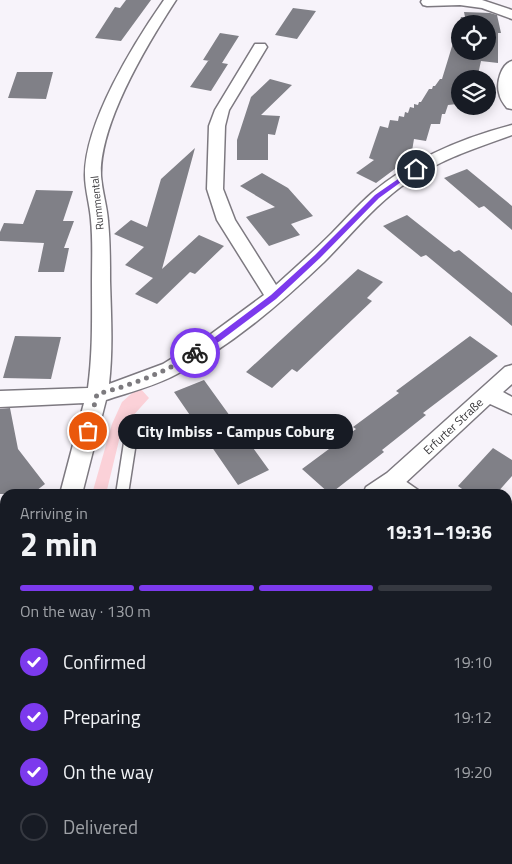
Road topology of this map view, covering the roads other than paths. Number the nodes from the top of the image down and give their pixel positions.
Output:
1 (170, 0) edge
2 (427, 2) dead end
3 (512, 15) edge
4 (260, 47) dead end
5 (512, 65) edge
6 (512, 105) edge
7 (512, 130) edge
8 (274, 297) junction
9 (512, 372) edge
10 (97, 394) junction
11 (488, 394) junction
12 (0, 399) edge
13 (512, 406) edge
14 (131, 436) dead end
15 (395, 480) junction
16 (72, 489) edge
17 (123, 489) edge
18 (382, 489) edge
19 (407, 489) edge

1 - 10 street, Rummental
2 - 3 street
4 - 8 street
5 - 6 street
7 - 8 street
8 - 10 street
9 - 11 street, Erfurter Straße
10 - 12 street
10 - 16 street, Rummental
11 - 13 street
11 - 15 street, Erfurter Straße
14 - 17 lane
15 - 18 street, Erfurter Straße
15 - 19 lane

